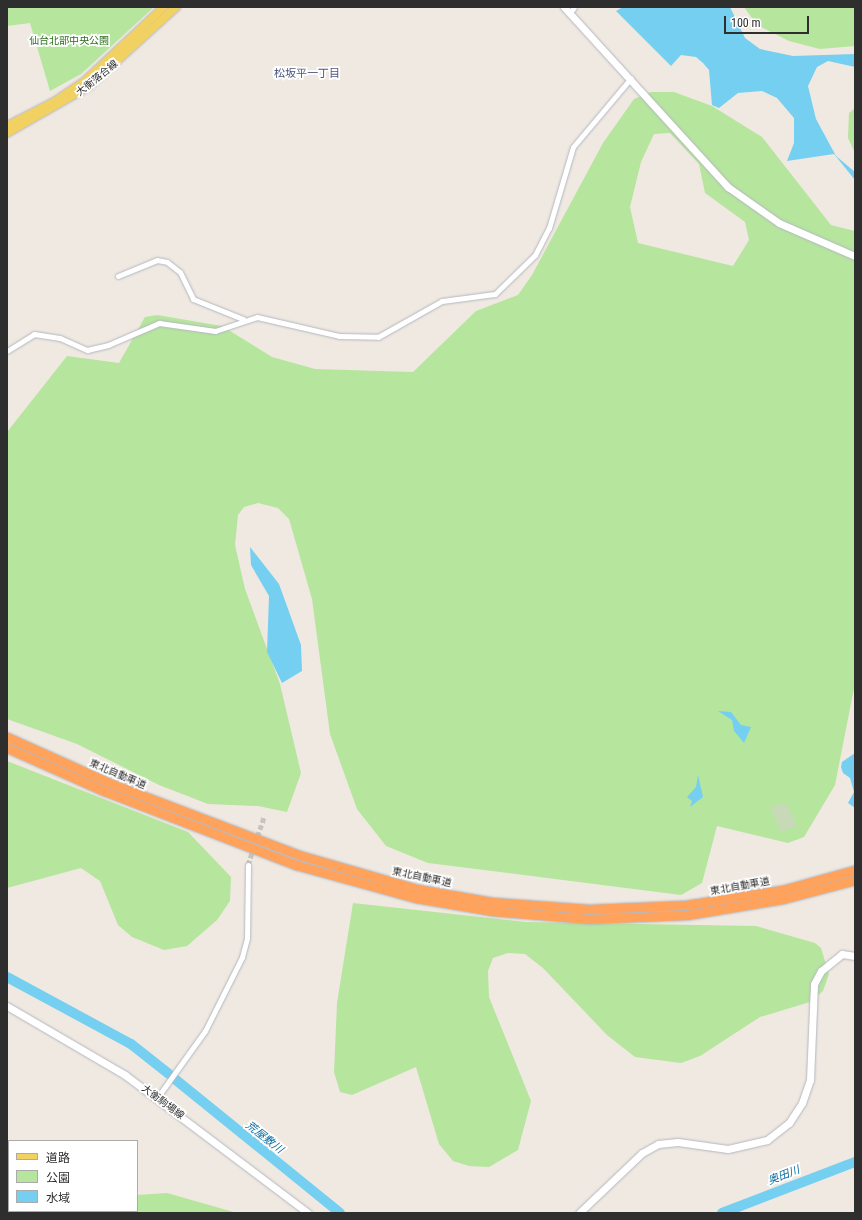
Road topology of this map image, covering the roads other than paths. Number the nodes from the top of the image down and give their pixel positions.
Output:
1 (164, 7) edge
2 (176, 7) edge
3 (564, 7) edge
4 (572, 10) edge
5 (631, 78) junction
6 (7, 126) edge
7 (7, 133) edge
8 (855, 256) edge
9 (118, 276) dead end
10 (243, 319) junction
11 (7, 351) edge
12 (7, 737) edge
13 (7, 748) edge
14 (7, 755) edge
15 (104, 791) junction
16 (248, 865) tunnel mouth
17 (855, 870) edge
18 (855, 880) edge
19 (855, 956) edge
20 (7, 1006) edge
21 (157, 1098) junction
22 (308, 1213) edge
23 (580, 1213) edge

1 - 6 main road, 大衡落合線
2 - 7 main road, 大衡落合線
3 - 4 street
4 - 5 street
5 - 8 street
5 - 10 street
9 - 10 street
10 - 11 street
12 - 17 highway, 東北自動車道
13 - 15 highway, 東北自動車道
14 - 15 highway
15 - 18 highway, 東北自動車道
16 - 21 street
19 - 23 street
20 - 21 street, 大衡駒場線
21 - 22 street, 大衡駒場線

